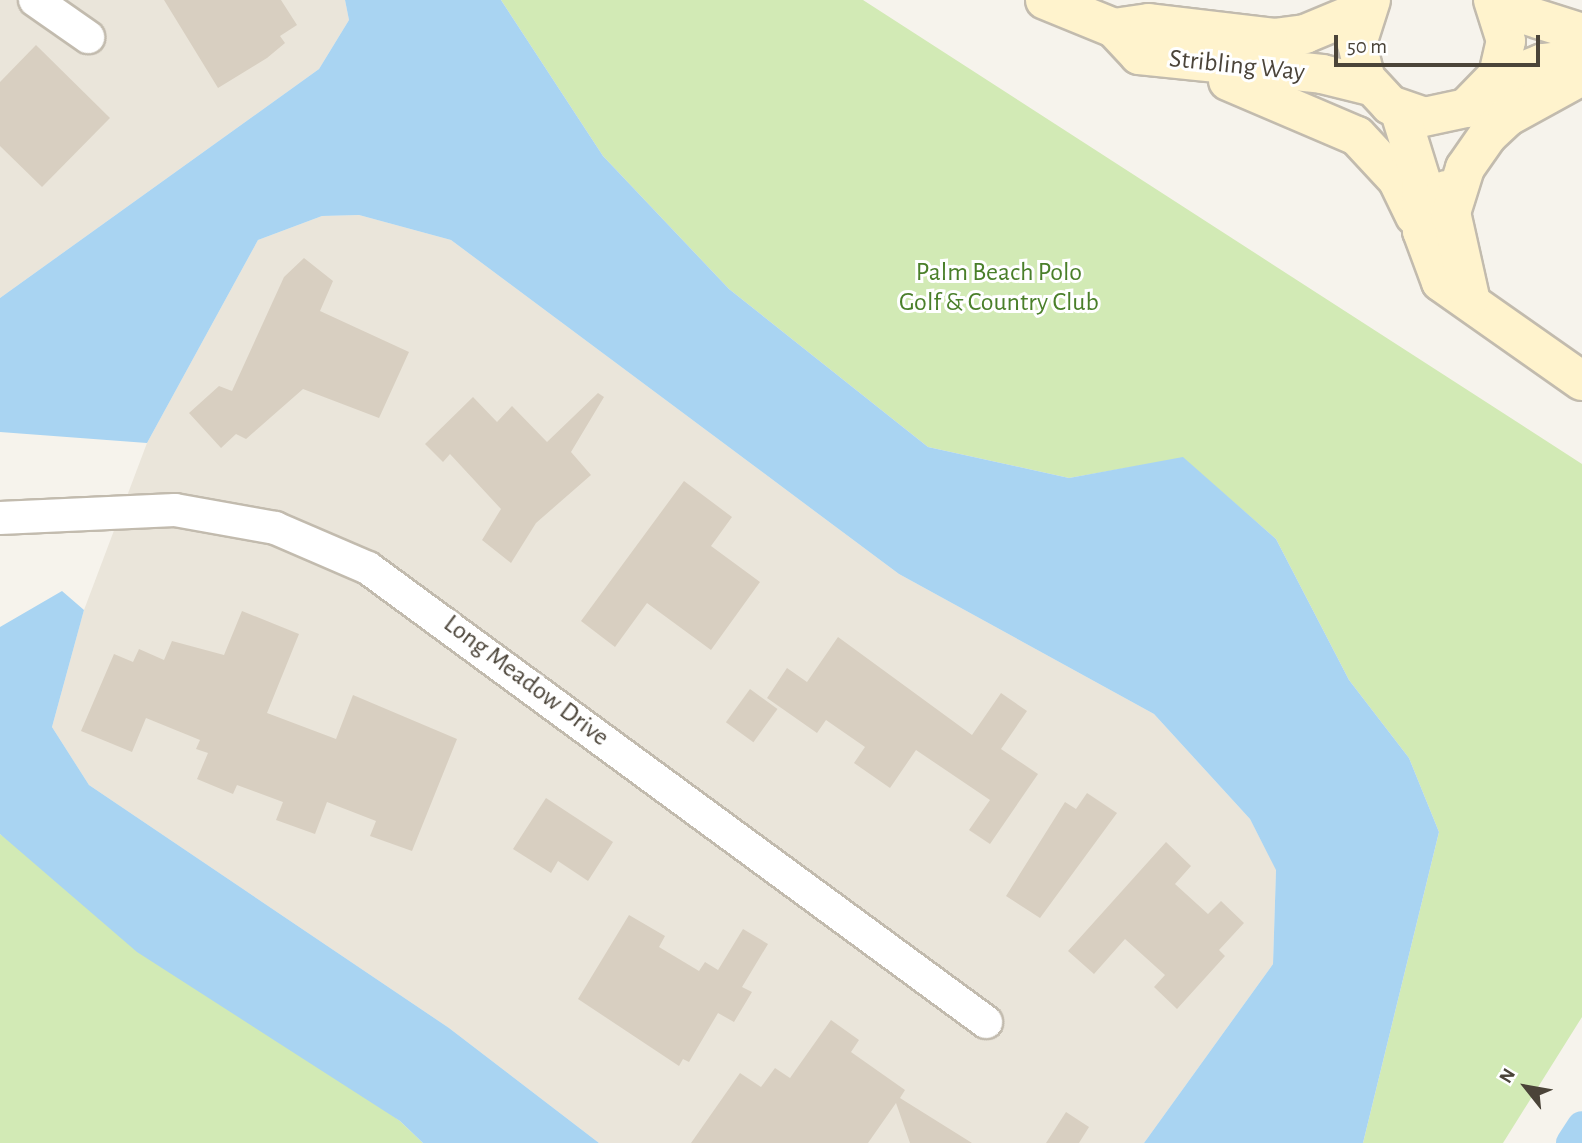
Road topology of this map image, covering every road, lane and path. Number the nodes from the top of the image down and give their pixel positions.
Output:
1 (36, 0) edge
2 (1045, 0) edge
3 (1495, 3) edge
4 (1368, 4) edge
5 (1114, 28) junction
6 (1582, 33) edge
7 (88, 37) dead end
8 (1160, 58) junction
9 (1582, 58) edge
10 (1582, 76) edge
11 (1480, 95) junction
12 (1385, 98) junction
13 (1436, 223) junction
14 (1582, 381) edge
15 (0, 518) edge
16 (986, 1022) dead end

1 - 7 street
2 - 5 street, Stribling Way
3 - 6 street
3 - 11 street
4 - 5 street, Stribling Way
4 - 12 street
5 - 8 street, Stribling Way
8 - 12 street, Stribling Way
8 - 13 street
9 - 11 street
10 - 13 street
11 - 12 street, Stribling Way
11 - 13 street
12 - 13 street
13 - 14 street
15 - 16 street, Long Meadow Drive

